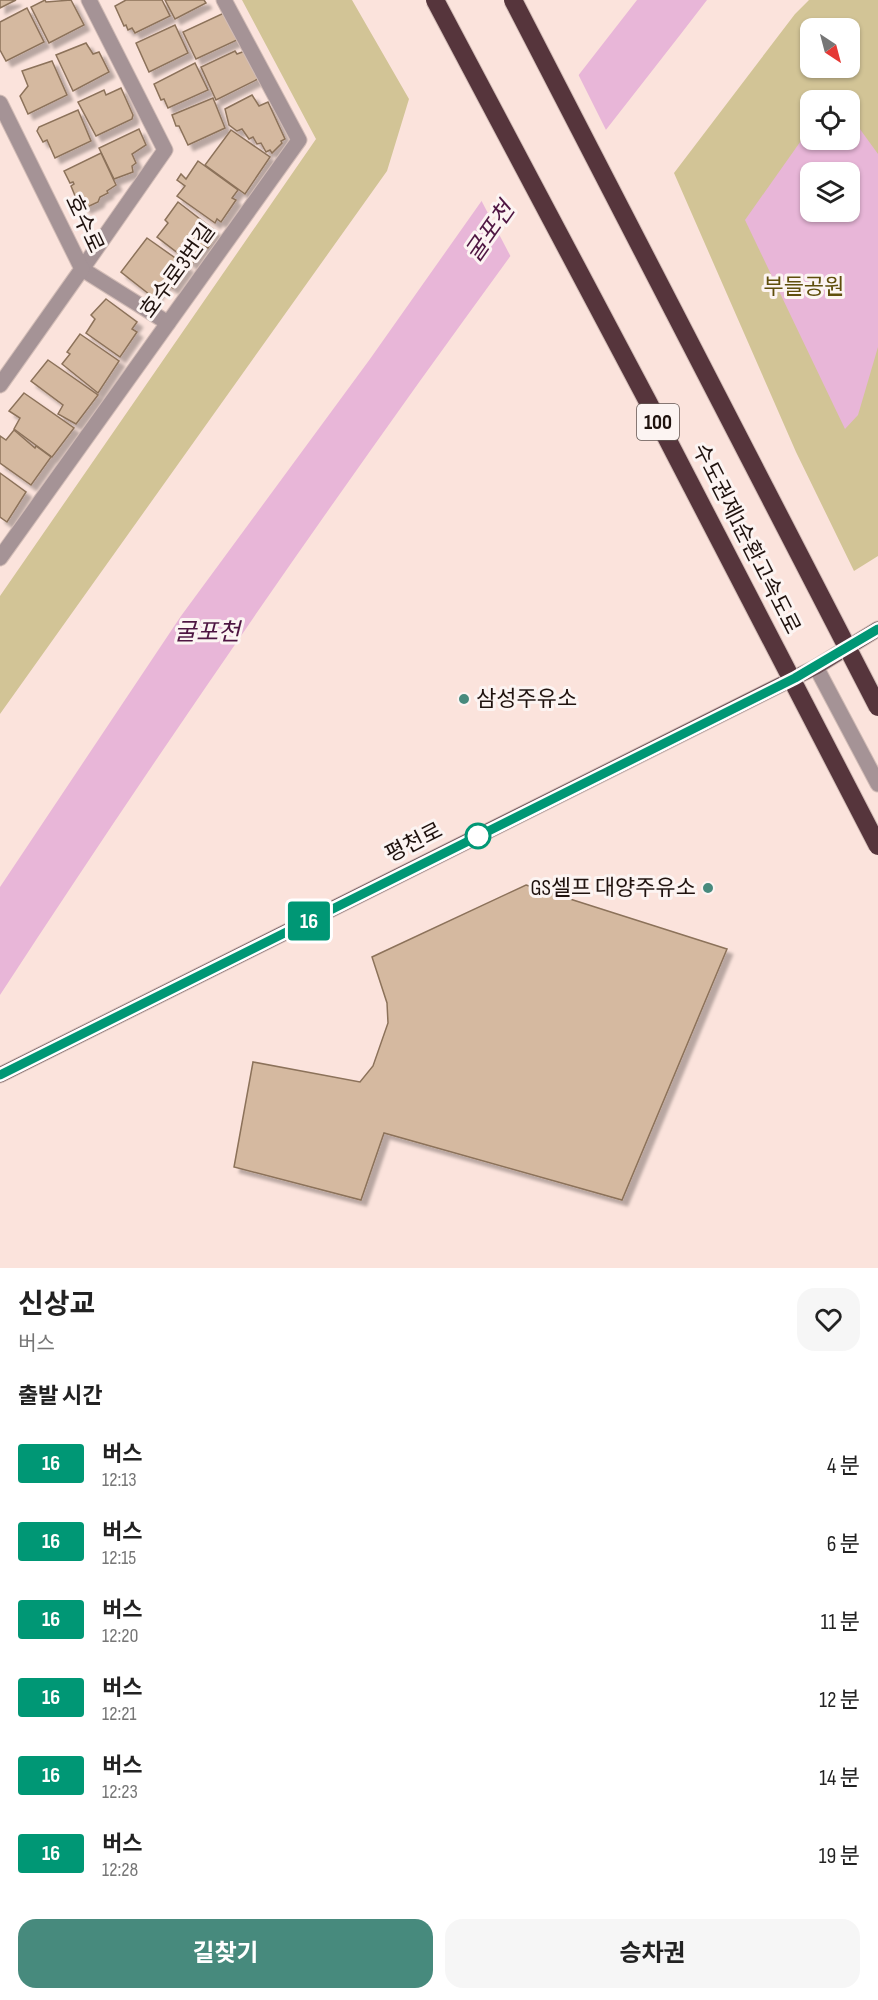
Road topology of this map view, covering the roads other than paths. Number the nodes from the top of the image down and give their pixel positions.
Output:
1 (89, 0) edge
2 (224, 0) edge
3 (435, 0) edge
4 (513, 0) edge
5 (0, 103) edge
6 (82, 268) junction
7 (168, 323) junction
8 (1, 380) edge
9 (0, 558) edge
10 (878, 629) edge
11 (816, 667) junction
12 (878, 707) edge
13 (878, 784) edge
14 (878, 846) edge
15 (0, 1075) edge

1 - 6 street
2 - 7 street, 호수로3번길
3 - 14 highway, 수도권제1순환고속도로 / 100, bridge
4 - 12 highway, 수도권제1순환고속도로, bridge
5 - 6 street, 호수로
6 - 7 street
6 - 8 street, 호수로
7 - 9 street, 호수로3번길
10 - 11 main road, 평천로
11 - 13 street
11 - 15 main road, 평천로

